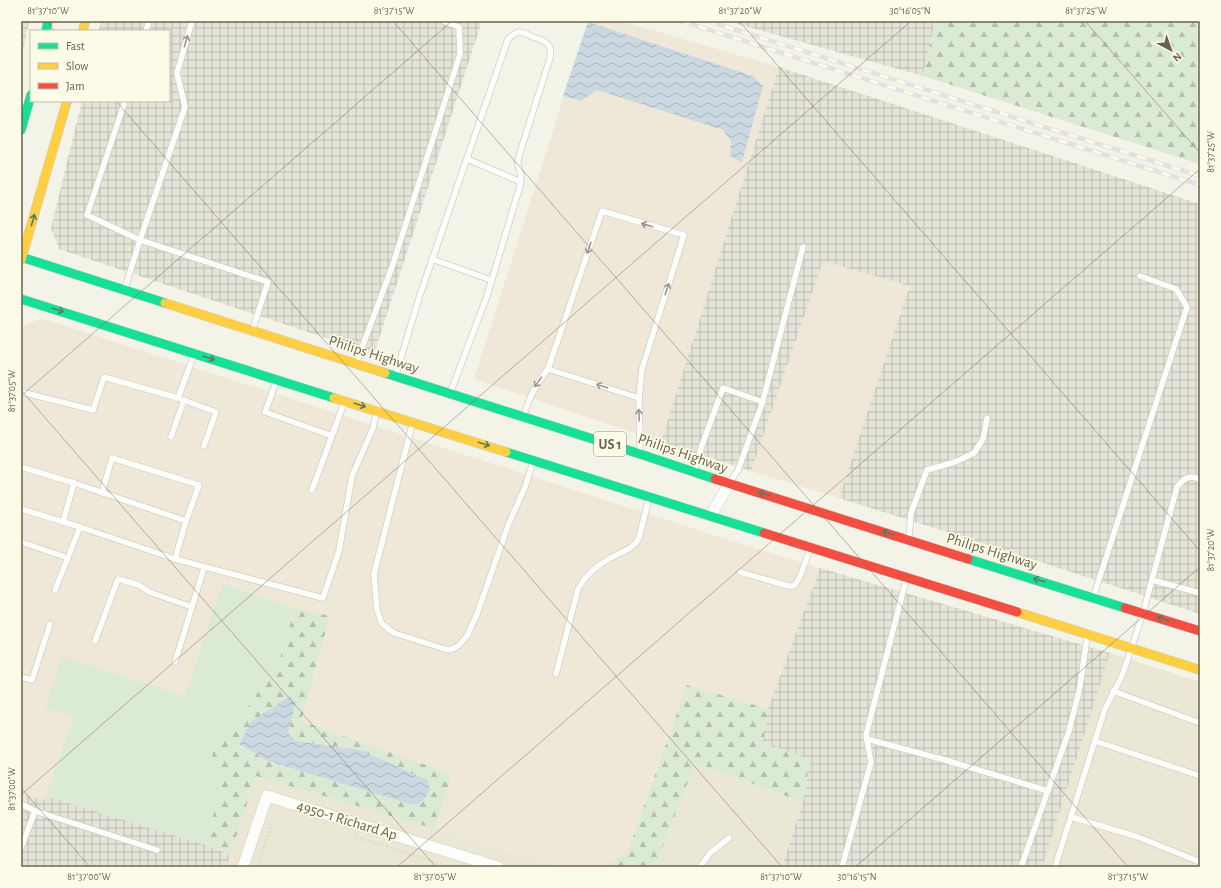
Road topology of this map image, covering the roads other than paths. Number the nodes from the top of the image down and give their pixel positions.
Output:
1 (192, 21) edge
2 (443, 21) edge
3 (30, 99) edge
4 (66, 102) edge
5 (125, 102) edge
6 (21, 130) edge
7 (467, 159) junction
8 (521, 182) junction
9 (140, 240) junction
10 (803, 247) dead end
11 (21, 258) edge
12 (432, 259) junction
13 (1140, 276) dead end
14 (491, 280) junction
15 (125, 290) junction
16 (21, 298) edge
17 (252, 330) junction
18 (194, 353) junction
19 (356, 363) junction
20 (548, 369) junction
21 (395, 376) junction
22 (277, 379) junction
23 (21, 392) edge
24 (450, 393) junction
25 (639, 398) junction
26 (181, 399) junction
27 (345, 401) junction
28 (763, 402) junction
29 (377, 411) junction
30 (523, 416) junction
31 (987, 418) dead end
32 (413, 422) junction
33 (332, 436) junction
34 (171, 437) dead end
35 (204, 446) dead end
36 (640, 454) junction
37 (533, 460) junction
38 (21, 468) edge
39 (695, 472) junction
40 (1200, 479) edge
41 (74, 483) junction
42 (729, 484) junction
43 (312, 490) dead end
44 (102, 492) junction
45 (649, 496) junction
46 (21, 510) edge
47 (711, 515) junction
48 (186, 521) junction
49 (63, 522) junction
50 (80, 527) junction
51 (909, 540) junction
52 (21, 542) edge
53 (810, 547) junction
54 (68, 558) junction
55 (174, 559) junction
56 (204, 568) junction
57 (740, 572) dead end
58 (906, 578) junction
59 (1152, 580) junction
60 (55, 590) dead end
61 (1200, 593) edge
62 (1093, 597) junction
63 (192, 607) junction
64 (1143, 613) junction
65 (50, 624) dead end
66 (1200, 631) edge
67 (1088, 634) junction
68 (95, 641) dead end
69 (1131, 648) junction
70 (175, 662) dead end
71 (1200, 670) edge
72 (556, 674) dead end
73 (21, 677) edge
74 (1113, 691) junction
75 (1200, 723) edge
76 (867, 739) junction
77 (1095, 741) junction
78 (1200, 776) edge
79 (1048, 791) junction
80 (21, 804) edge
81 (35, 811) junction
82 (1071, 817) junction
83 (729, 838) dead end
84 (21, 848) edge
85 (157, 850) dead end
86 (1200, 862) edge
87 (243, 867) edge
88 (498, 867) edge
89 (700, 867) edge
90 (842, 867) edge
91 (1022, 867) edge
92 (1055, 867) edge

9 -> 1 lane
2 - 19 lane
3 - 6 main road
11 -> 4 main road
5 - 9 lane
7 - 8 lane
7 - 8 lane
7 - 12 lane
8 - 14 lane
9 - 15 lane
9 - 17 lane
10 - 28 lane
11 - 15 main road, Philips Highway / US 1
12 - 14 lane
12 - 21 lane
13 - 62 lane
14 - 24 lane
15 - 17 main road, Philips Highway / US 1
16 -> 18 main road, US 1
17 - 19 main road, Philips Highway / US 1
18 -> 22 main road, US 1
18 - 26 lane
19 - 21 main road, Philips Highway / US 1
25 -> 20 lane
25 -> 20 lane
20 -> 30 lane
21 - 24 main road, Philips Highway / US 1
22 - 27 main road, US 1
22 - 33 lane
23 - 26 lane
24 - 30 main road, Philips Highway / US 1
36 -> 25 lane
26 - 34 lane
26 - 35 lane
27 -> 29 main road, US 1
27 - 33 lane
28 - 39 lane
28 - 42 lane
29 - 32 main road, US 1
29 - 56 lane
30 - 36 main road, Philips Highway / US 1
31 - 51 lane
32 -> 37 main road, US 1
32 - 37 lane
33 - 43 lane
36 - 39 main road, Philips Highway / US 1
37 - 45 main road, US 1
38 - 41 lane
39 - 42 main road, Philips Highway / US 1
40 - 59 lane
41 - 44 lane
41 - 49 lane
42 - 47 street
51 -> 42 main road, Philips Highway / US 1
44 - 48 lane
44 - 48 lane
45 - 47 main road, US 1
45 - 72 lane
46 - 49 lane
47 - 53 main road, US 1
48 - 55 lane
49 - 50 lane
50 - 54 lane
50 - 55 lane
62 -> 51 main road, Philips Highway / US 1
52 - 54 lane
53 - 57 lane
53 - 58 main road, US 1
54 - 60 lane
55 - 56 lane
56 - 63 lane
58 - 67 main road, US 1
58 - 76 lane
59 - 61 lane
59 - 64 lane
62 - 64 main road, Philips Highway / US 1
63 - 68 lane
63 - 70 lane
66 -> 64 main road, Philips Highway / US 1
64 - 69 lane
65 - 73 lane
67 - 69 main road, US 1
67 - 79 lane
69 - 71 main road, US 1
69 - 74 lane
74 - 75 lane
74 - 77 lane
76 - 79 lane
76 - 90 lane
77 - 78 lane
77 - 82 lane
79 - 91 lane
80 - 81 lane
81 - 84 lane
81 - 85 lane
82 - 86 lane
82 - 92 lane
83 - 89 lane
87 - 88 street, 4950-1 Richard Ap

